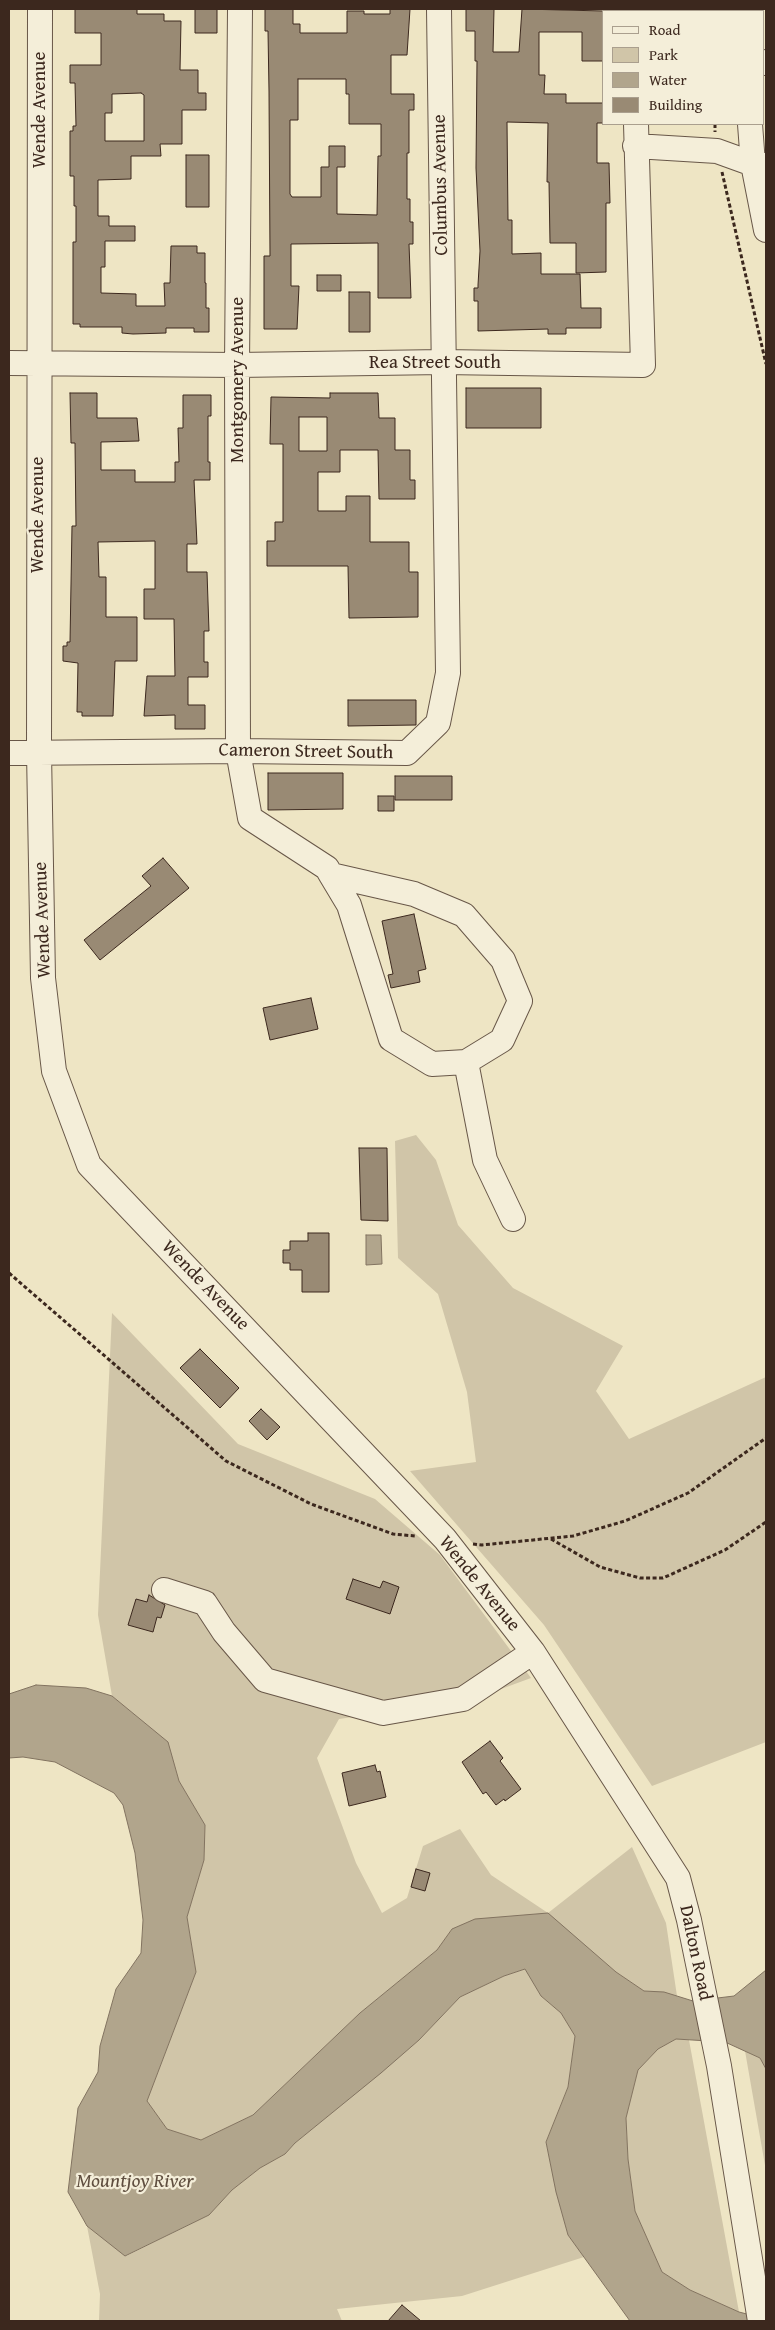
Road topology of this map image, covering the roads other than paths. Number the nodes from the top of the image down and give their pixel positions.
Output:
1 (40, 9) edge
2 (240, 9) edge
3 (439, 9) edge
4 (750, 125) edge
5 (635, 135) edge
6 (760, 165) edge
7 (766, 230) edge
8 (443, 362) junction
9 (9, 363) edge
10 (38, 363) junction
11 (237, 365) junction
12 (238, 751) junction
13 (39, 752) junction
14 (9, 753) edge
15 (331, 875) junction
16 (466, 1062) junction
17 (513, 1219) dead end
18 (164, 1590) dead end
19 (533, 1652) junction
20 (760, 2321) edge

1 - 10 street, Wende Avenue
2 - 11 street, Montgomery Avenue
3 - 8 street, Columbus Avenue
4 - 6 street
5 - 6 street
5 - 8 street, Rea Street South
6 - 7 street
8 - 11 street, Rea Street South
8 - 12 street, Cameron Street South
9 - 10 street, Rea Street South
10 - 11 street, Rea Street South
10 - 13 street, Wende Avenue
11 - 12 street, Montgomery Avenue
12 - 13 street, Cameron Street South
12 - 15 street, Montgomery Avenue
13 - 14 street, Cameron Street South
13 - 19 street, Wende Avenue
15 - 16 street
15 - 16 street
16 - 17 street
18 - 19 street
19 - 20 street, Dalton Road

